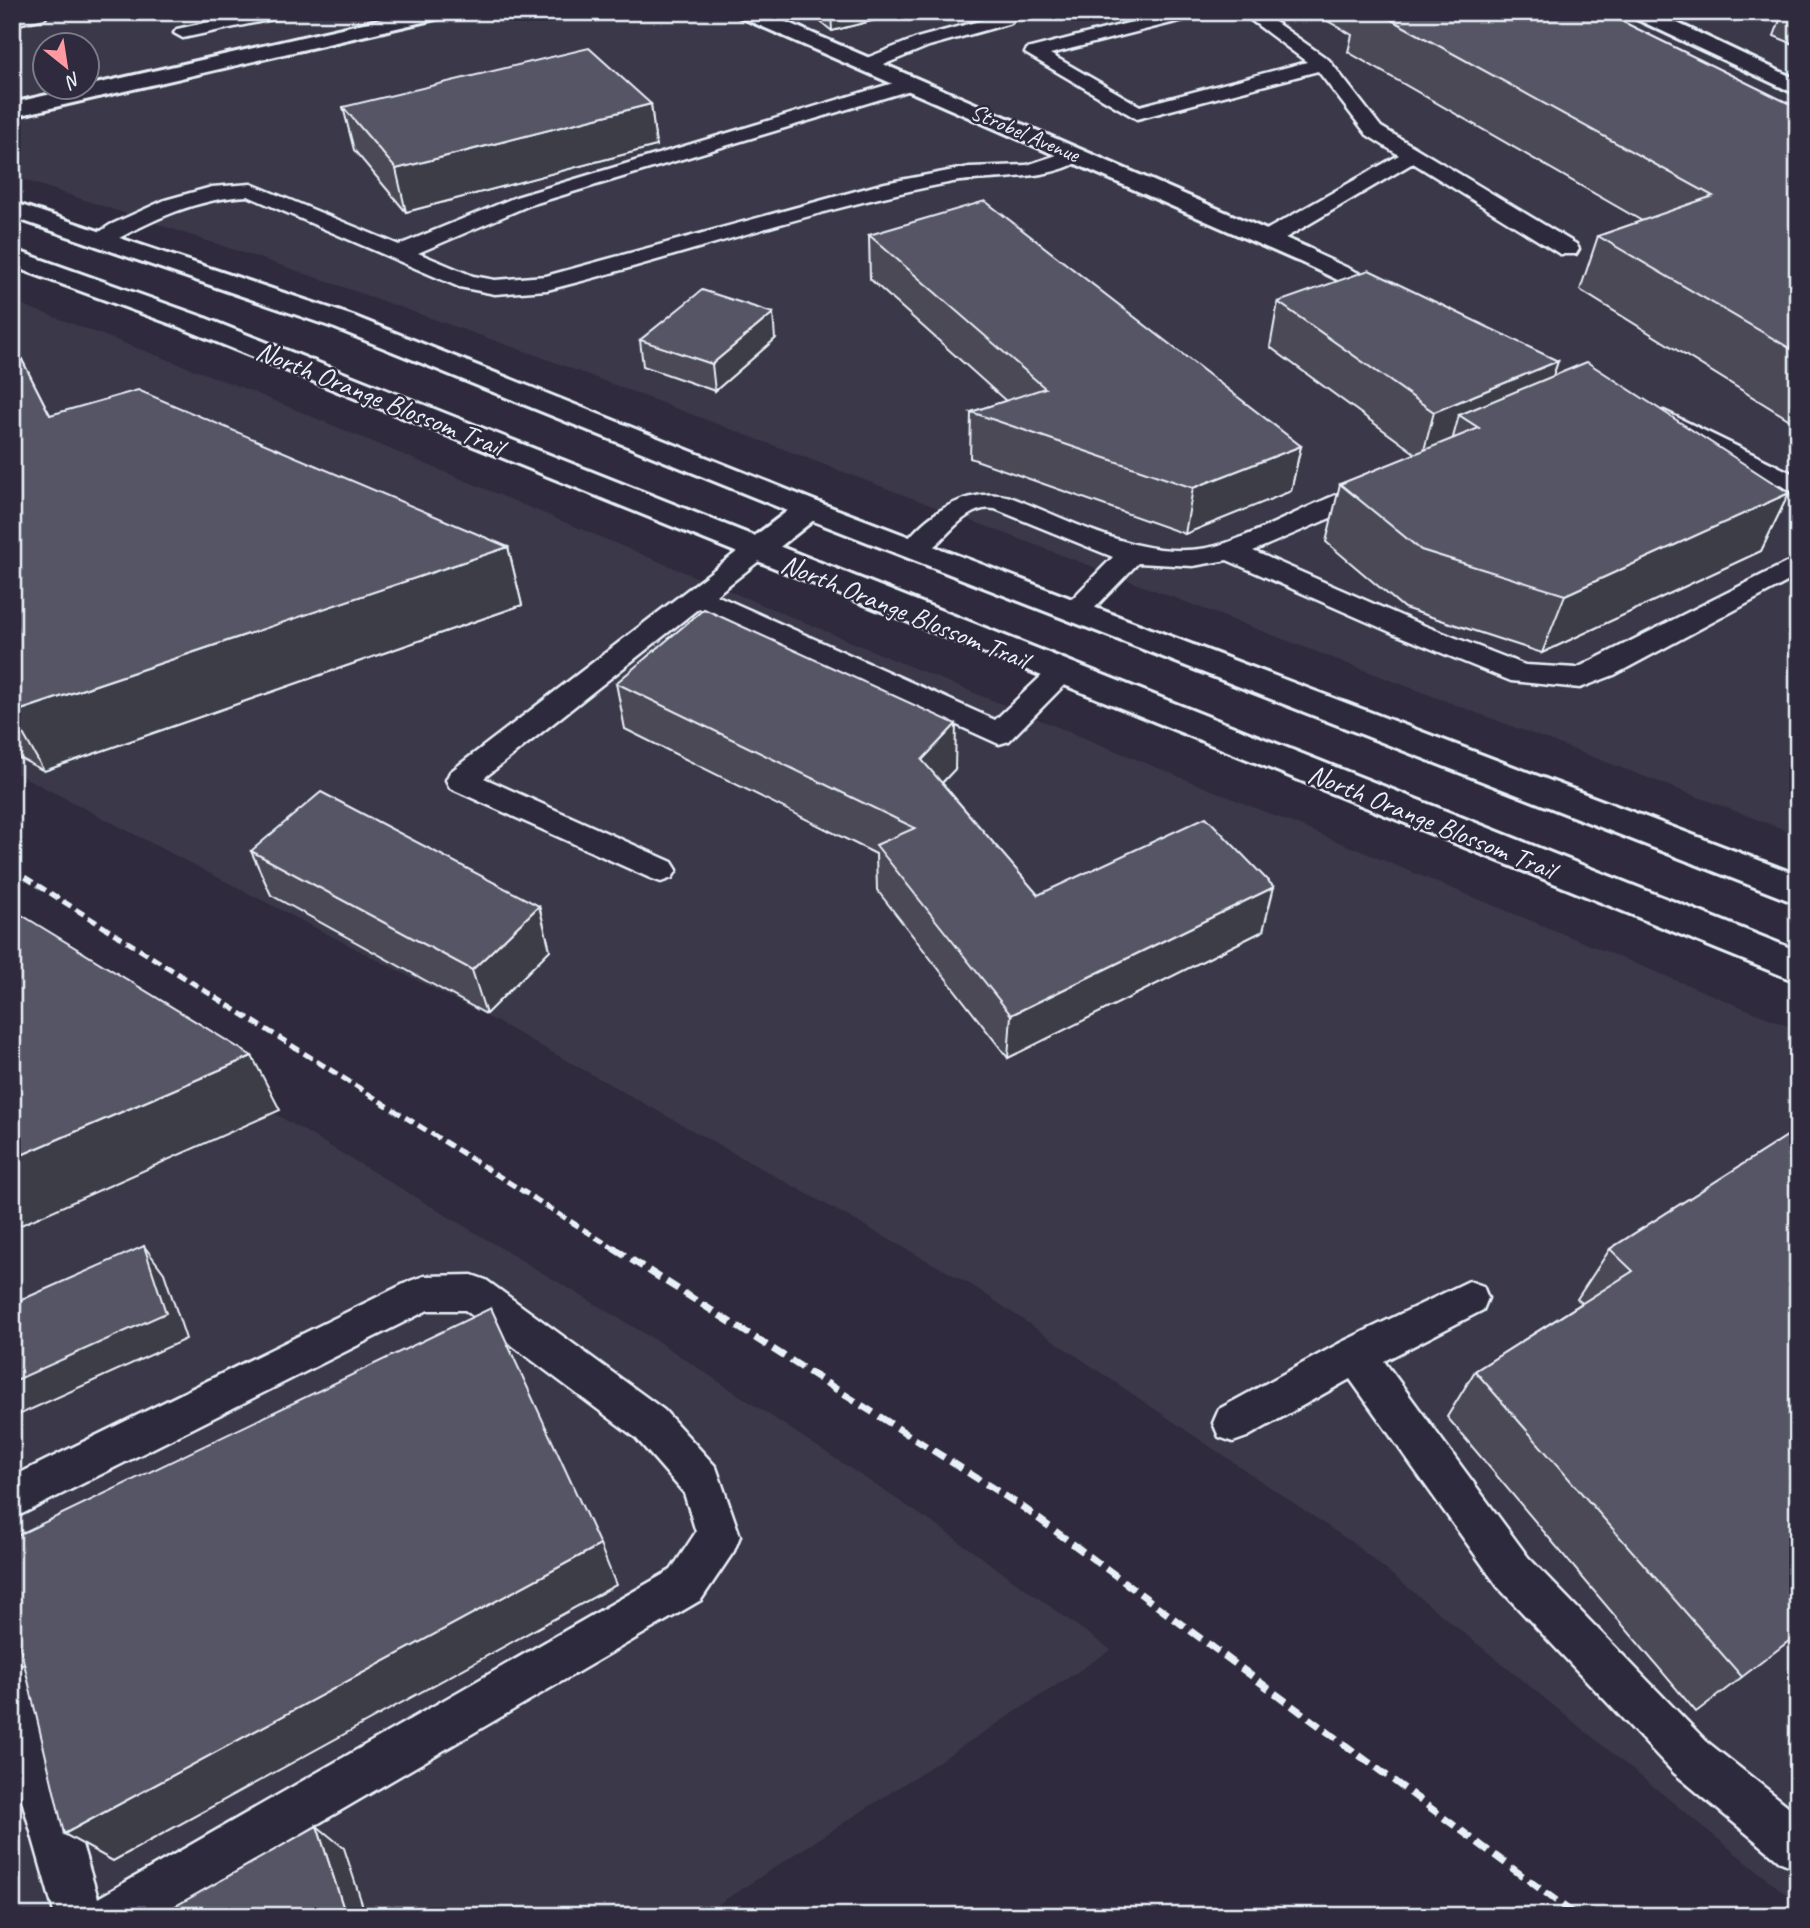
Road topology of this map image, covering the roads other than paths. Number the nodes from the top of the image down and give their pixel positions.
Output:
1 (282, 12) edge
2 (745, 12) edge
3 (1193, 12) edge
4 (1249, 12) edge
5 (1637, 12) edge
6 (438, 13) edge
7 (39, 15) dead end
8 (1005, 19) dead end
9 (12, 20) edge
10 (183, 33) dead end
11 (1322, 64) junction
12 (866, 65) junction
13 (910, 84) junction
14 (1798, 88) edge
15 (12, 110) edge
16 (1414, 154) junction
17 (1075, 155) junction
18 (12, 209) edge
19 (100, 239) junction
20 (1268, 239) junction
21 (1568, 248) dead end
22 (399, 253) junction
23 (1304, 255) joint
24 (12, 257) edge
25 (1410, 306) edge
26 (1643, 407) edge
27 (1397, 480) edge
28 (1798, 486) edge
29 (809, 509) junction
30 (914, 549) junction
31 (755, 551) junction
32 (1230, 551) junction
33 (1131, 554) junction
34 (1798, 565) edge
35 (695, 597) junction
36 (1076, 611) junction
37 (1062, 673) junction
38 (661, 870) dead end
39 (1798, 890) edge
40 (1798, 967) edge
41 (1469, 1298) dead end
42 (1356, 1355) junction
43 (1233, 1423) dead end
44 (12, 1499) edge
45 (12, 1684) edge
46 (1798, 1846) edge
47 (79, 1916) edge
48 (113, 1916) edge

1 - 10 lane
2 - 12 main road, Strobel Avenue
3 - 11 lane
4 - 11 lane
5 - 14 main road
6 - 15 main road
7 - 9 lane
8 - 12 lane
11 - 16 lane
12 - 13 main road, Strobel Avenue
13 - 17 main road, Strobel Avenue
13 - 22 lane
16 - 20 lane
16 - 21 lane
17 - 20 main road, Strobel Avenue
17 - 22 lane
18 - 19 main road, North Orange Blossom Trail
19 - 22 lane
19 - 29 main road, North Orange Blossom Trail
20 - 23 main road, Strobel Avenue
23 - 25 lane
24 - 31 main road, North Orange Blossom Trail
26 - 28 lane
27 - 32 lane
29 - 30 main road, North Orange Blossom Trail
29 - 31 main road
30 - 33 lane
30 - 36 main road, North Orange Blossom Trail
31 - 35 lane
31 - 37 main road, North Orange Blossom Trail
32 - 33 lane
32 - 34 lane
33 - 36 lane
35 - 37 lane
35 - 38 lane
36 - 39 main road, North Orange Blossom Trail
37 - 40 main road, North Orange Blossom Trail
41 - 42 lane
42 - 43 lane
42 - 46 lane
44 - 48 lane
45 - 47 lane

